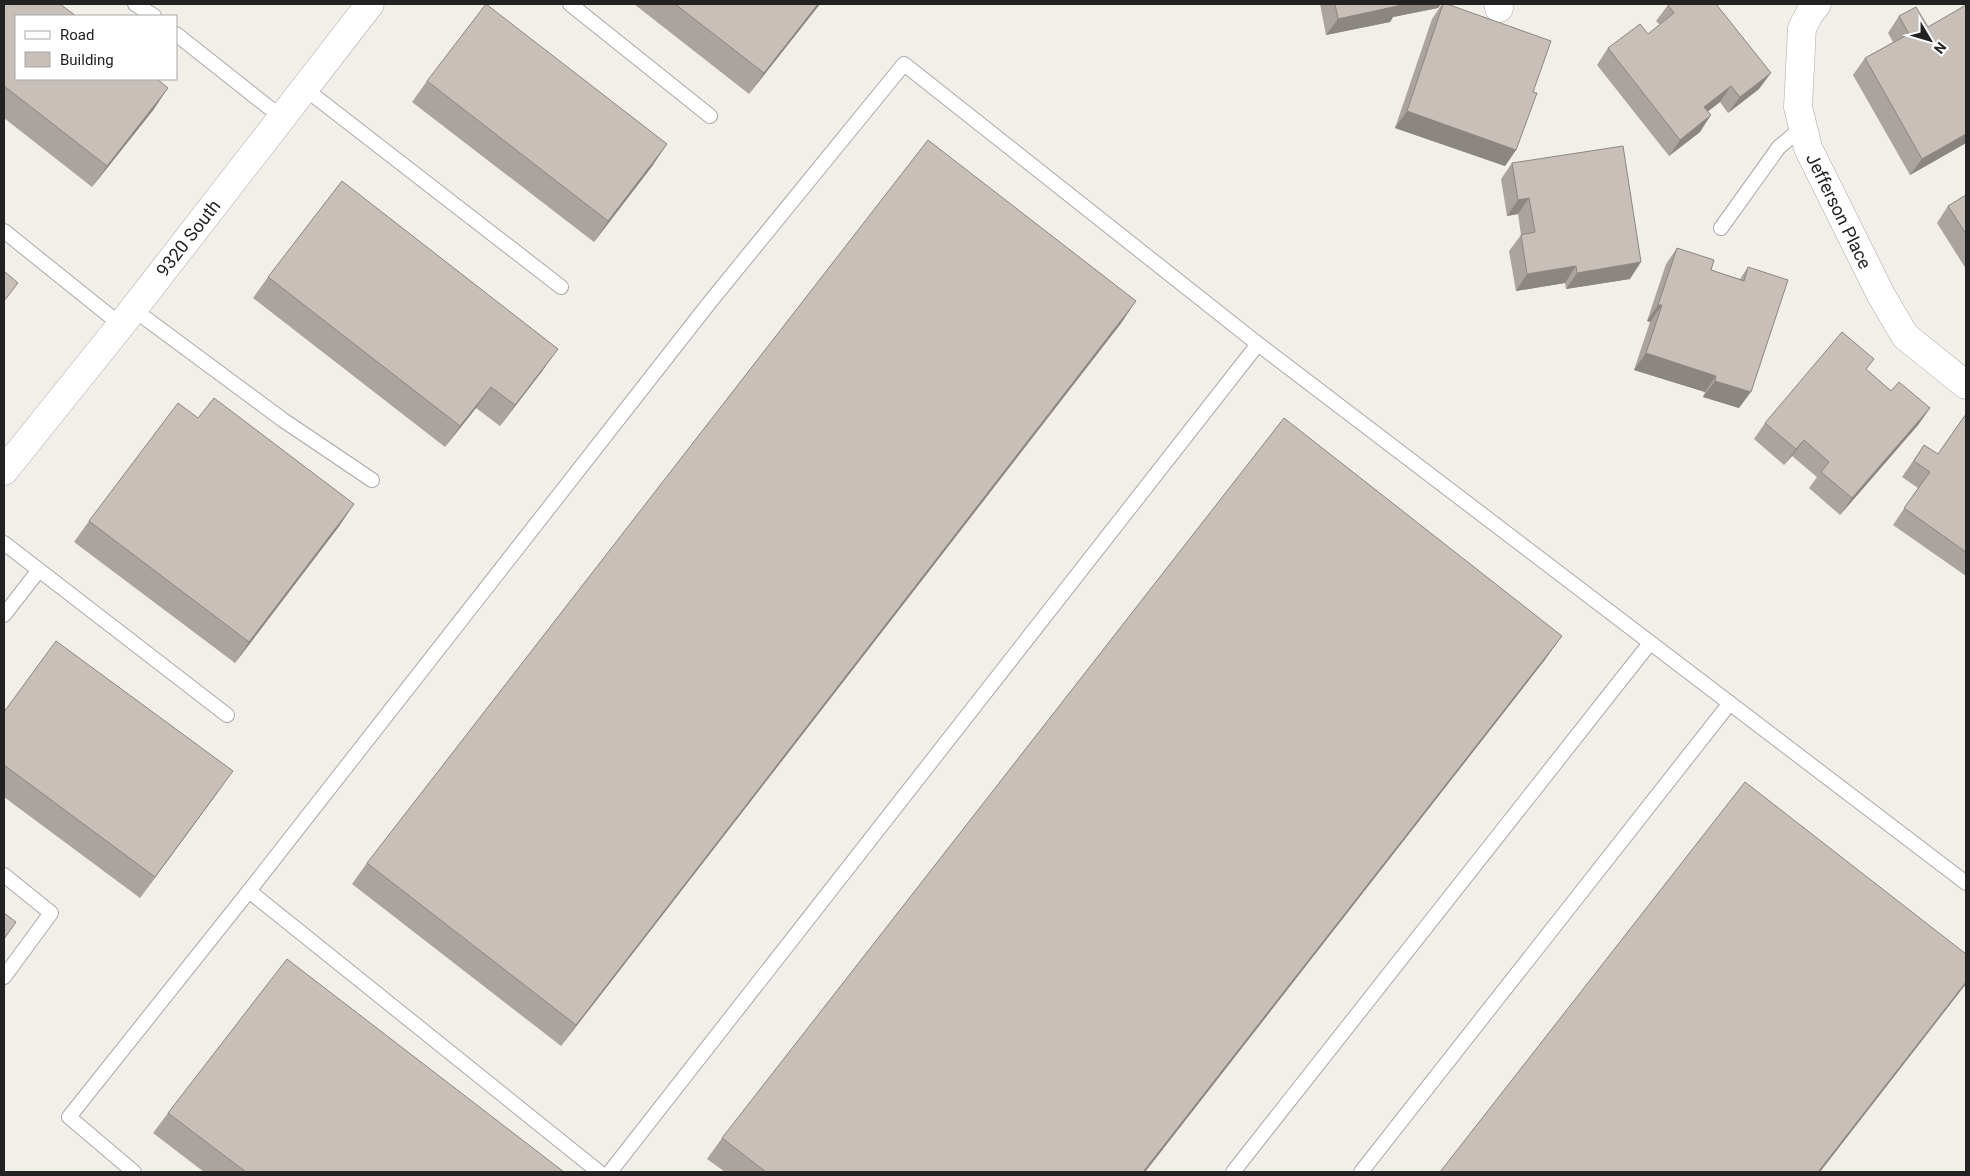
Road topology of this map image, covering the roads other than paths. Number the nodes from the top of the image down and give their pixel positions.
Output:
1 (135, 4) edge
2 (370, 4) edge
3 (570, 4) edge
4 (1817, 4) edge
5 (152, 15) edge
6 (178, 36) edge
7 (304, 88) junction
8 (710, 116) dead end
9 (282, 117) junction
10 (1803, 127) junction
11 (1721, 228) dead end
12 (4, 231) edge
13 (561, 287) dead end
14 (127, 317) junction
15 (1258, 344) junction
16 (1966, 385) edge
17 (4, 471) edge
18 (372, 480) dead end
19 (4, 543) edge
20 (39, 570) junction
21 (4, 615) edge
22 (1650, 643) junction
23 (1730, 703) junction
24 (227, 716) dead end
25 (4, 875) edge
26 (1966, 883) edge
27 (249, 891) junction
28 (4, 977) edge
29 (134, 1172) edge
30 (599, 1172) edge
31 (610, 1172) edge
32 (1233, 1172) edge
33 (1361, 1172) edge

1 - 5 lane
2 - 7 street, 9320 South
3 - 8 lane
4 - 10 street, Jefferson Place
6 - 9 lane
7 - 9 street, 9320 South
7 - 13 lane
9 - 14 street, 9320 South
10 - 11 lane
10 - 16 street, Jefferson Place
12 - 14 lane
14 - 17 street, 9320 South
14 - 18 lane
15 - 22 lane
15 - 27 lane
15 - 31 lane
19 - 20 lane
20 - 21 lane
20 - 24 lane
22 - 23 lane
22 - 32 lane
23 - 26 lane
23 - 33 lane
25 - 28 lane
27 - 29 lane
27 - 30 lane

